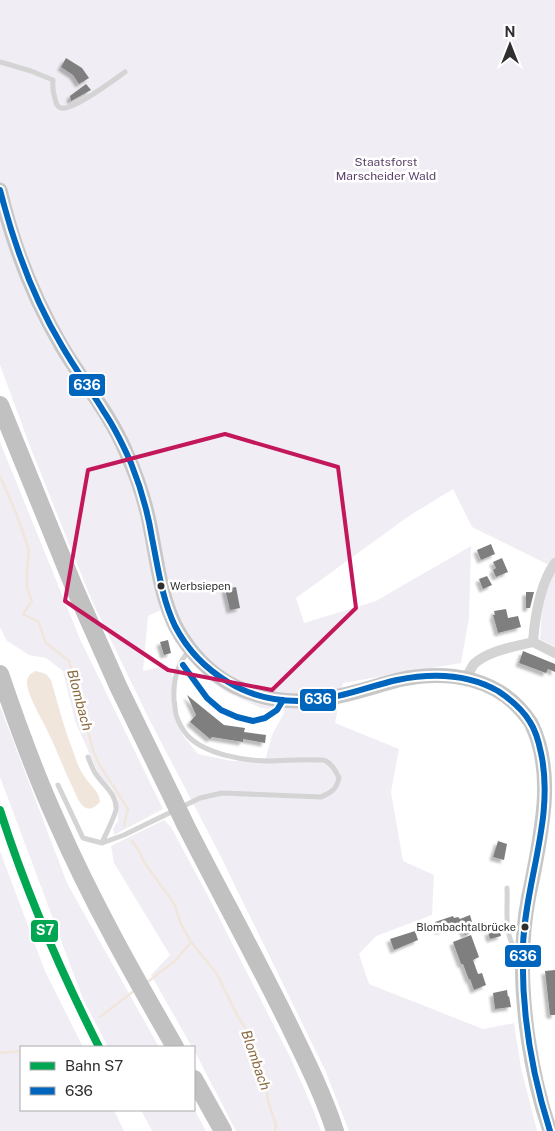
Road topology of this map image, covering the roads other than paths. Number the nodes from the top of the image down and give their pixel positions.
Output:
1 (0, 62) edge
2 (125, 72) dead end
3 (0, 190) edge
4 (0, 405) edge
5 (555, 563) edge
6 (533, 642) junction
7 (191, 650) junction
8 (555, 653) edge
9 (181, 662) junction
10 (0, 674) edge
11 (466, 678) junction
12 (282, 700) junction
13 (88, 757) dead end
14 (58, 785) dead end
15 (102, 843) junction
16 (507, 888) dead end
17 (523, 948) junction
18 (174, 1046) edge
19 (195, 1081) edge
20 (222, 1131) edge
21 (335, 1131) edge
22 (550, 1131) edge

1 - 2 lane
3 - 7 main road
4 - 21 highway, bridge
5 - 6 street
6 - 8 street
6 - 11 street
7 - 9 lane
7 - 12 main road
9 - 12 lane
9 - 15 lane
10 - 18 highway
11 - 12 main road
11 - 17 main road
13 - 15 lane
14 - 15 lane
16 - 17 lane
17 - 22 main road
19 - 20 highway

